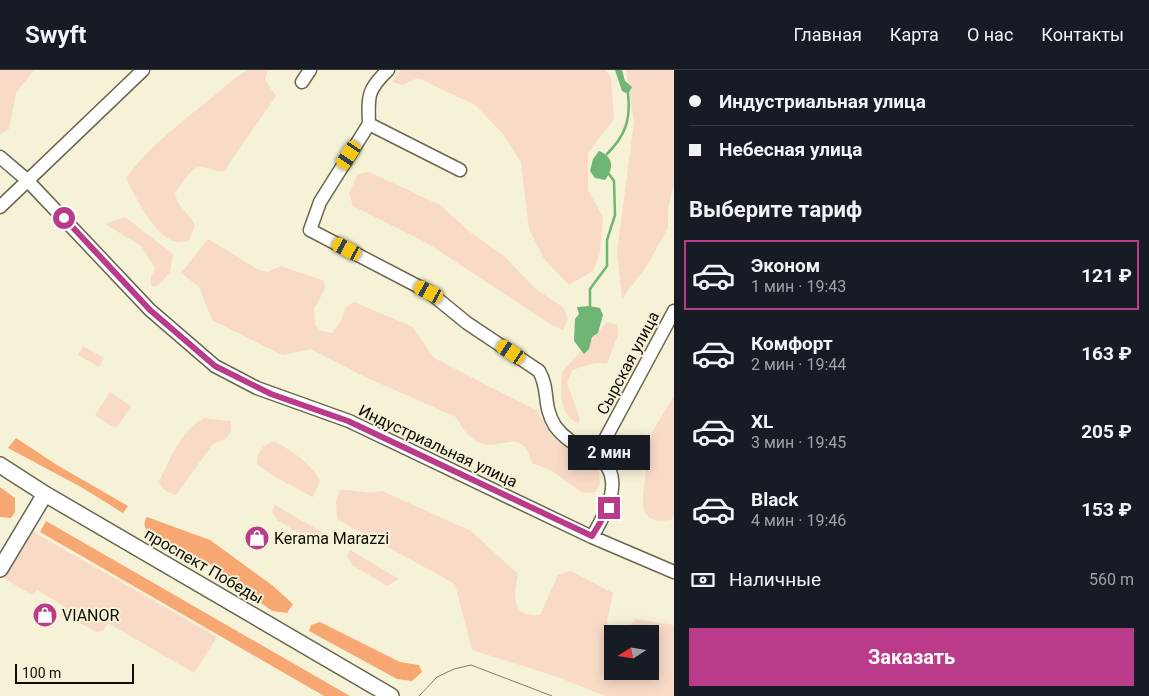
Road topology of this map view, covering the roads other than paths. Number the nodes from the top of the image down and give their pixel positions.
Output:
1 (143, 70) edge
2 (310, 70) edge
3 (388, 70) edge
4 (302, 82) dead end
5 (369, 124) junction
6 (0, 157) edge
7 (460, 170) dead end
8 (27, 180) junction
9 (0, 207) edge
10 (674, 311) edge
11 (596, 456) junction
12 (0, 465) edge
13 (45, 494) junction
14 (592, 536) junction
15 (0, 569) edge
16 (674, 572) edge
17 (391, 696) edge

1 - 8 street
2 - 4 street
3 - 5 street
5 - 7 street
5 - 11 street
6 - 8 street, Индустриальная улица
8 - 9 street
8 - 14 street, Индустриальная улица
10 - 11 street, Сырская улица
11 - 14 street
12 - 13 main road, проспект Победы
13 - 15 main road
13 - 17 main road, проспект Победы
14 - 16 street, Индустриальная улица

